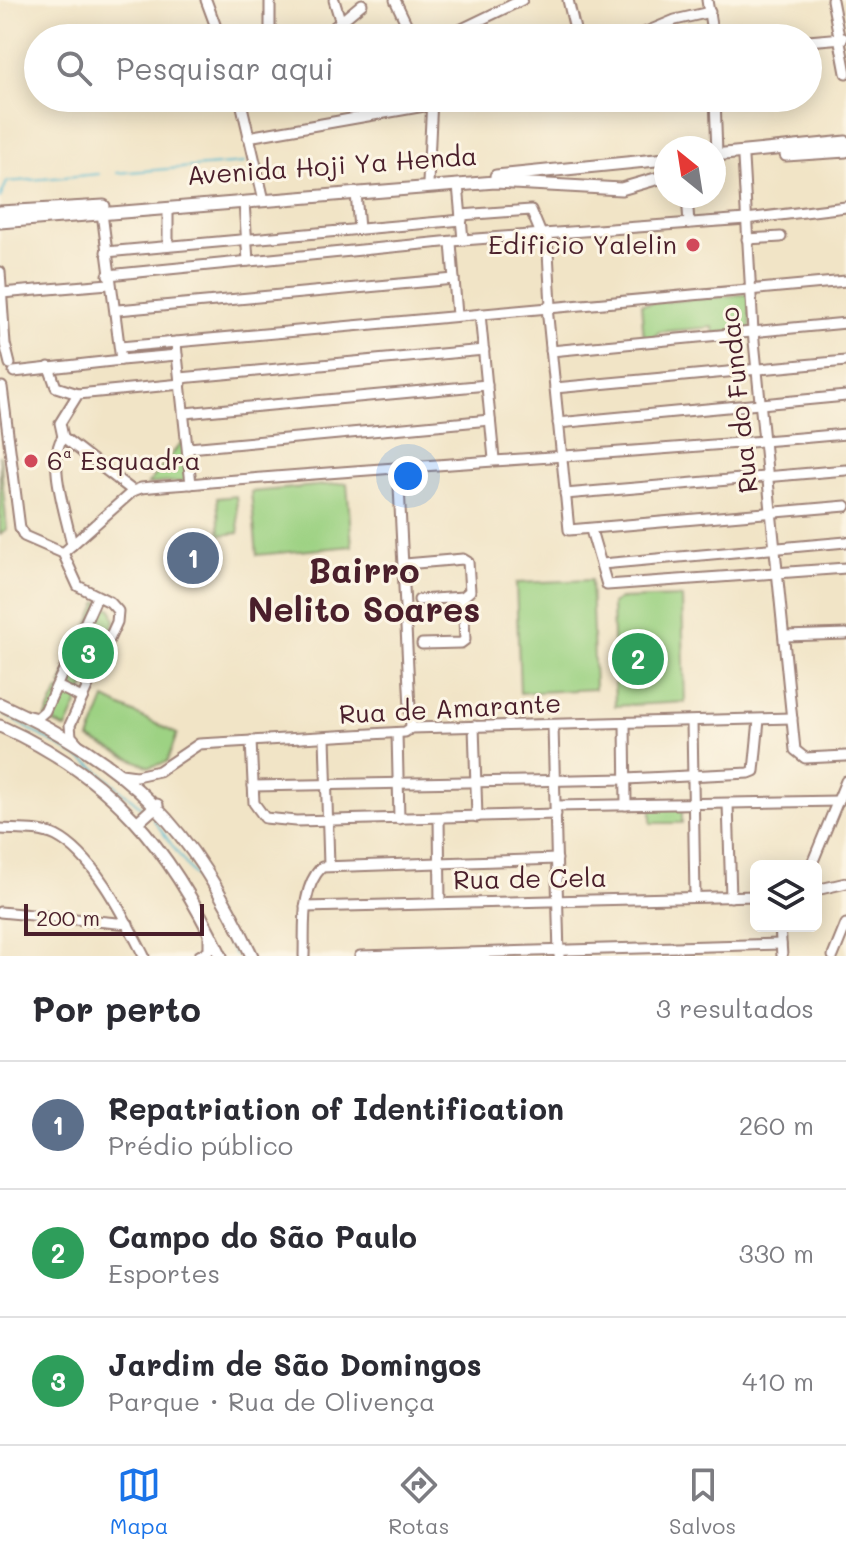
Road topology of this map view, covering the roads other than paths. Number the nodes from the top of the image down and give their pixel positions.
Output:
1 (206, 0) edge
2 (270, 0) edge
3 (334, 0) edge
4 (395, 0) edge
5 (522, 0) edge
6 (568, 0) edge
7 (707, 0) edge
8 (832, 0) edge
9 (362, 4) dead end
10 (710, 12) junction
11 (341, 23) joint
12 (215, 24) edge
13 (270, 24) edge
14 (406, 24) edge
15 (472, 24) edge
16 (574, 24) edge
17 (665, 24) edge
18 (711, 24) edge
19 (843, 38) edge
20 (822, 40) edge
21 (846, 73) edge
22 (243, 112) edge
23 (376, 112) edge
24 (432, 112) edge
25 (715, 112) edge
26 (715, 136) edge
27 (248, 137) junction
28 (846, 142) edge
29 (846, 151) edge
30 (726, 156) edge
31 (726, 157) edge
32 (743, 158) junction
33 (654, 160) edge
34 (637, 162) junction
35 (603, 168) junction
36 (654, 180) edge
37 (648, 182) junction
38 (428, 183) junction
39 (458, 185) junction
40 (608, 190) junction
41 (356, 193) junction
42 (263, 196) junction
43 (244, 202) junction
44 (846, 207) edge
45 (168, 208) junction
46 (688, 208) edge
47 (0, 212) edge
48 (102, 213) junction
49 (461, 217) junction
50 (746, 219) junction
51 (0, 222) edge
52 (689, 223) junction
53 (359, 229) junction
54 (544, 234) junction
55 (781, 237) dead end
56 (246, 239) junction
57 (747, 239) junction
58 (463, 240) junction
59 (451, 243) junction
60 (168, 246) junction
61 (106, 252) junction
62 (248, 261) junction
63 (0, 272) edge
64 (454, 279) junction
65 (109, 280) junction
66 (846, 281) edge
67 (750, 289) junction
68 (1, 293) edge
69 (549, 306) junction
70 (118, 310) junction
71 (480, 314) junction
72 (457, 315) junction
73 (846, 323) edge
74 (753, 331) junction
75 (176, 342) junction
76 (120, 347) junction
77 (484, 350) junction
78 (551, 351) junction
79 (177, 355) junction
80 (0, 360) edge
81 (121, 360) junction
82 (846, 361) edge
83 (49, 367) junction
84 (12, 368) junction
85 (758, 369) junction
86 (181, 381) junction
87 (487, 385) junction
88 (1, 387) edge
89 (555, 388) junction
90 (78, 394) junction
91 (846, 396) edge
92 (762, 404) junction
93 (185, 413) junction
94 (490, 420) junction
95 (558, 423) junction
96 (846, 434) edge
97 (63, 437) junction
98 (766, 441) junction
99 (189, 448) junction
100 (562, 458) junction
101 (494, 459) junction
102 (398, 466) junction
103 (846, 470) edge
104 (769, 477) junction
105 (191, 484) junction
106 (133, 491) junction
107 (565, 494) junction
108 (846, 506) edge
109 (772, 512) junction
110 (591, 530) junction
111 (846, 542) edge
112 (72, 545) junction
113 (777, 548) junction
114 (63, 553) junction
115 (405, 564) junction
116 (602, 564) junction
117 (846, 568) edge
118 (779, 573) junction
119 (97, 597) junction
120 (463, 597) junction
121 (419, 600) dead end
122 (846, 634) edge
123 (785, 636) junction
124 (422, 644) dead end
125 (57, 686) junction
126 (82, 698) junction
127 (0, 704) edge
128 (25, 715) junction
129 (792, 718) junction
130 (759, 720) junction
131 (692, 722) junction
132 (625, 724) junction
133 (0, 726) edge
134 (474, 726) junction
135 (553, 726) junction
136 (411, 728) junction
137 (397, 733) junction
138 (325, 737) junction
139 (251, 741) junction
140 (80, 745) junction
141 (846, 756) edge
142 (121, 774) junction
143 (694, 777) junction
144 (626, 779) junction
145 (554, 780) junction
146 (846, 781) edge
147 (476, 782) junction
148 (399, 785) junction
149 (253, 786) junction
150 (326, 786) junction
151 (839, 801) junction
152 (694, 803) junction
153 (728, 804) junction
154 (626, 805) junction
155 (556, 810) junction
156 (148, 814) junction
157 (477, 817) junction
158 (439, 818) junction
159 (399, 819) junction
160 (328, 820) junction
161 (0, 829) edge
162 (557, 859) junction
163 (814, 860) edge
164 (439, 862) junction
165 (329, 865) junction
166 (846, 883) edge
167 (822, 889) edge
168 (750, 896) edge
169 (695, 897) junction
170 (731, 897) junction
171 (558, 901) junction
172 (440, 903) junction
173 (305, 907) junction
174 (0, 912) edge
175 (128, 924) junction
176 (846, 924) edge
177 (207, 926) junction
178 (780, 932) edge
179 (781, 944) junction
180 (251, 953) edge
181 (559, 953) edge
182 (833, 954) edge
183 (144, 956) edge
184 (199, 956) edge
185 (221, 956) edge
186 (304, 956) edge
187 (360, 956) edge
188 (782, 956) edge

1 - 12 street
2 - 13 street
3 - 11 street
4 - 14 street
5 - 15 street
6 - 16 street
7 - 10 street
8 - 19 street
9 - 11 street
10 - 17 street
10 - 18 street
19 - 20 street
19 - 21 street
22 - 27 street
23 - 27 street
24 - 38 street
25 - 26 street
27 - 42 street
28 - 30 main road
29 - 32 main road
31 - 32 main road
32 - 50 street, Rua do Fundao
33 - 34 main road, Avenida Hoji Ya Henda
34 - 35 main road, Avenida Hoji Ya Henda
34 - 37 main road
35 - 38 main road, Avenida Hoji Ya Henda
35 - 40 main road
36 - 37 main road, Avenida Hoji Ya Henda
37 - 40 main road, Avenida Hoji Ya Henda
38 - 42 main road, Avenida Hoji Ya Henda
39 - 40 main road, Avenida Hoji Ya Henda
39 - 41 main road, Avenida Hoji Ya Henda
39 - 49 street
41 - 43 main road, Avenida Hoji Ya Henda
41 - 53 street
42 - 47 main road, Avenida Hoji Ya Henda
43 - 45 main road, Avenida Hoji Ya Henda
43 - 56 street
44 - 50 street
45 - 48 main road, Avenida Hoji Ya Henda
45 - 60 street
46 - 52 street
48 - 51 main road, Avenida Hoji Ya Henda
48 - 61 street
49 - 53 street
49 - 54 street
49 - 58 street
50 - 52 street
50 - 57 street, Rua do Fundao
52 - 54 street
53 - 56 street
54 - 58 street
54 - 69 street
55 - 57 street
56 - 60 street
56 - 62 street
57 - 67 street, Rua do Fundao
58 - 59 street
59 - 62 street
59 - 64 street
60 - 61 street
61 - 65 street
62 - 65 street
63 - 68 street
64 - 70 street
64 - 72 street
65 - 68 street
65 - 70 street
66 - 67 street
67 - 69 street
67 - 74 street, Rua do Fundao
68 - 84 street
69 - 71 street
69 - 78 street
70 - 76 street
71 - 72 street
71 - 77 street
72 - 75 street
73 - 74 street
74 - 78 street
74 - 85 street, Rua do Fundao
75 - 76 street
75 - 79 street
76 - 81 street
77 - 86 street
77 - 87 street
78 - 89 street
79 - 81 street
79 - 86 street
80 - 84 street
81 - 83 street
82 - 85 street
83 - 84 street
83 - 90 street
84 - 88 street
85 - 89 street
85 - 92 street, Rua do Fundao
86 - 90 street
86 - 93 street
87 - 93 street
87 - 94 street
88 - 114 street
89 - 95 street
90 - 97 street
91 - 92 street
92 - 95 street
92 - 98 street, Rua do Fundao
93 - 99 street
94 - 99 street
94 - 101 street
95 - 100 street
96 - 98 street
97 - 106 street
97 - 112 street
98 - 100 street
98 - 104 street, Rua do Fundao
99 - 105 street
100 - 101 street
100 - 107 street
101 - 102 street
102 - 105 street
102 - 115 street
103 - 104 street
104 - 107 street
104 - 109 street, Rua do Fundao
105 - 106 street
106 - 112 street
107 - 110 street
108 - 109 street
109 - 110 street
109 - 113 street, Rua do Fundao
110 - 116 street
111 - 113 street
112 - 114 street
113 - 116 street
113 - 118 street, Rua do Fundao
114 - 119 street
115 - 120 street
115 - 136 street
116 - 118 street
117 - 118 street
118 - 123 street, Rua do Fundao
119 - 125 street
119 - 126 street
120 - 121 street
120 - 124 street
122 - 123 street
123 - 129 street, Rua do Fundao
125 - 126 street
125 - 128 street
126 - 140 street
127 - 128 main road
128 - 140 main road
129 - 130 street, Rua de Amarante
129 - 141 street, Rua do Fundao
130 - 131 street, Rua de Amarante
130 - 143 street
131 - 132 street, Rua de Amarante
131 - 143 street
132 - 135 street, Rua de Amarante
132 - 144 street
133 - 156 main road
134 - 135 street, Rua de Amarante
134 - 136 street, Rua de Amarante
134 - 147 street
135 - 145 street
136 - 137 street, Rua de Amarante
137 - 138 street, Rua de Amarante
137 - 148 street
138 - 139 street, Rua de Amarante
138 - 150 street
139 - 142 street, Rua de Amarante
139 - 149 street
140 - 142 main road
142 - 156 main road
143 - 144 street
143 - 152 street
144 - 145 street
144 - 154 street
145 - 147 street
145 - 155 street
146 - 151 street
147 - 148 street
147 - 157 street
148 - 150 street
148 - 159 street
149 - 150 street
149 - 160 street
150 - 160 street
151 - 153 street
151 - 163 street
152 - 153 street
152 - 154 street
152 - 169 street
153 - 170 street
154 - 155 street
155 - 157 street
155 - 162 street
156 - 177 main road
156 - 180 main road
157 - 158 street
158 - 159 street
158 - 164 street
159 - 160 street
160 - 165 street
161 - 175 street
162 - 164 street
162 - 171 street
164 - 165 street
164 - 172 street
165 - 173 street
166 - 167 street
168 - 170 street, Rua de Cela
169 - 170 street, Rua de Cela
169 - 171 street, Rua de Cela
171 - 172 street, Rua de Cela
171 - 181 street
172 - 173 street, Rua de Cela
173 - 186 street
174 - 175 street
175 - 183 street
176 - 182 street
177 - 184 street
177 - 185 main road
178 - 179 street
179 - 181 street
179 - 188 street
181 - 187 street

